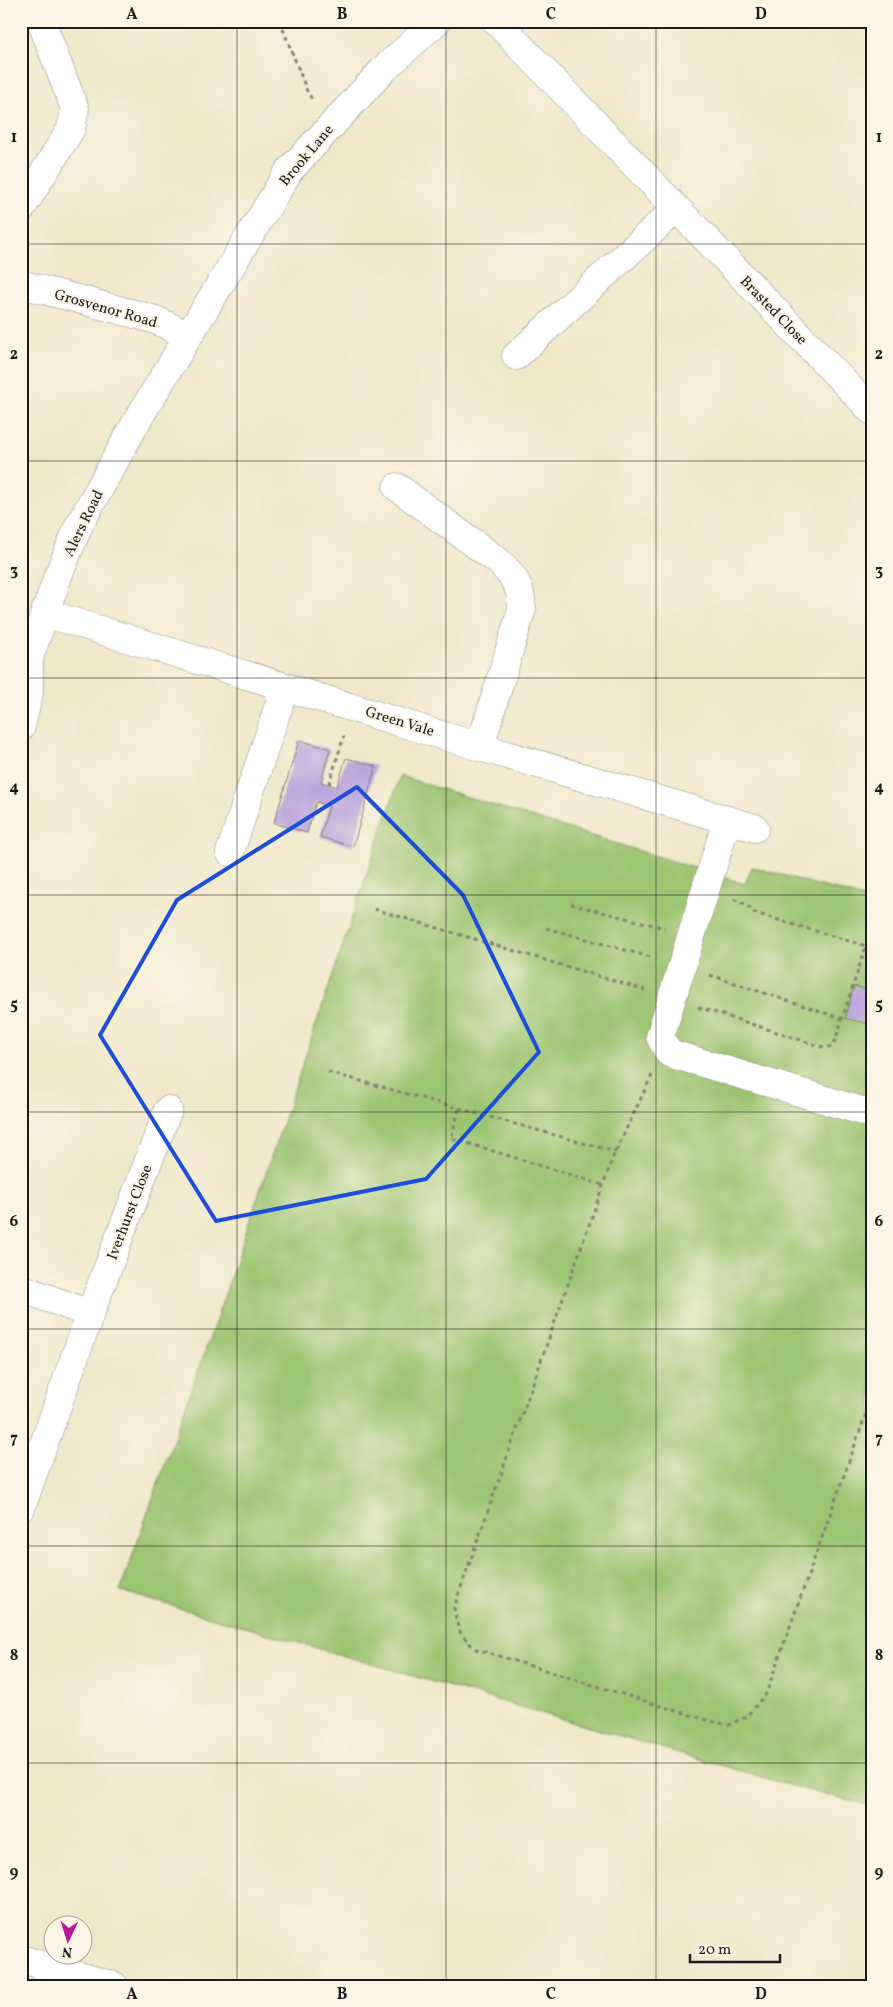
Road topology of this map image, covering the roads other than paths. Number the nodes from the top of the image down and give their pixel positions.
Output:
1 (41, 21) edge
2 (437, 21) edge
3 (496, 21) edge
4 (21, 209) edge
5 (676, 209) junction
6 (21, 284) edge
7 (188, 336) junction
8 (516, 356) dead end
9 (872, 411) edge
10 (397, 487) dead end
11 (45, 613) junction
12 (25, 658) edge
13 (285, 686) junction
14 (21, 727) edge
15 (480, 747) junction
16 (727, 820) junction
17 (755, 828) dead end
18 (230, 852) dead end
19 (168, 1110) dead end
20 (872, 1114) edge
21 (21, 1288) edge
22 (90, 1314) junction
23 (21, 1508) edge
24 (21, 1959) edge
25 (114, 1986) edge

1 - 4 street
2 - 7 street, Brook Lane
3 - 5 street, Brasted Close
5 - 8 street
5 - 9 street, Brasted Close
6 - 7 street, Grosvenor Road
7 - 11 street, Alers Road
10 - 15 street
11 - 12 street, Alers Road
11 - 13 street, Green Vale
12 - 14 street, Alers Road
13 - 15 street, Green Vale
13 - 18 street
15 - 16 street, Green Vale
16 - 17 street, Green Vale
16 - 20 street
19 - 22 street, Iverhurst Close
21 - 22 street
22 - 23 street, Iverhurst Close
24 - 25 street

